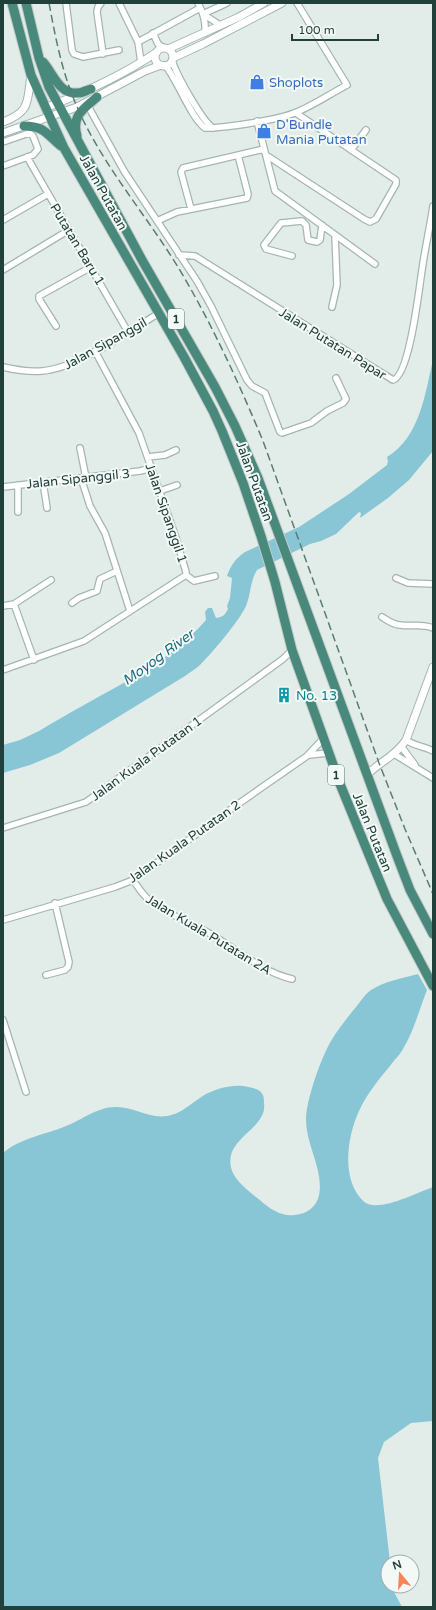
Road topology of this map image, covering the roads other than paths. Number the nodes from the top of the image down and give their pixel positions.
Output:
1 (12, 3) edge
2 (26, 3) edge
3 (66, 3) edge
4 (101, 3) edge
5 (119, 3) edge
6 (227, 3) edge
7 (264, 3) edge
8 (282, 3) edge
9 (297, 3) edge
10 (200, 8) edge
11 (220, 25) junction
12 (205, 33) junction
13 (153, 34) junction
14 (138, 42) junction
15 (163, 49) junction
16 (119, 50) dead end
17 (103, 54) junction
18 (39, 58) junction
19 (173, 59) junction
20 (141, 62) junction
21 (163, 65) junction
22 (31, 75) junction
23 (91, 89) junction
24 (98, 97) junction
25 (57, 104) junction
26 (88, 106) junction
27 (45, 108) junction
28 (296, 112) junction
29 (62, 113) junction
30 (49, 117) junction
31 (257, 121) junction
32 (3, 122) edge
33 (24, 126) junction
34 (214, 128) junction
35 (366, 130) dead end
36 (3, 133) edge
37 (3, 142) edge
38 (80, 145) junction
39 (64, 148) junction
40 (264, 148) junction
41 (351, 150) junction
42 (238, 155) junction
43 (266, 155) junction
44 (27, 157) junction
45 (3, 166) edge
46 (102, 187) junction
47 (48, 194) junction
48 (90, 194) junction
49 (433, 206) edge
50 (191, 209) junction
51 (3, 220) edge
52 (157, 220) junction
53 (322, 225) junction
54 (69, 230) junction
55 (335, 235) junction
56 (179, 256) junction
57 (292, 256) dead end
58 (375, 264) dead end
59 (91, 267) junction
60 (3, 270) edge
61 (332, 307) dead end
62 (159, 313) junction
63 (56, 326) dead end
64 (128, 332) junction
65 (95, 352) junction
66 (3, 366) edge
67 (336, 378) dead end
68 (80, 448) dead end
69 (176, 450) dead end
70 (148, 457) junction
71 (152, 468) junction
72 (84, 478) junction
73 (43, 482) junction
74 (18, 485) junction
75 (177, 485) dead end
76 (3, 487) edge
77 (160, 491) junction
78 (47, 508) dead end
79 (18, 512) dead end
80 (117, 571) junction
81 (186, 575) junction
82 (215, 576) dead end
83 (396, 578) dead end
84 (51, 580) dead end
85 (433, 584) edge
86 (72, 603) dead end
87 (14, 604) junction
88 (3, 606) edge
89 (130, 611) junction
90 (382, 617) dead end
91 (433, 628) edge
92 (292, 650) junction
93 (34, 660) junction
94 (296, 662) junction
95 (276, 663) junction
96 (433, 667) edge
97 (3, 670) edge
98 (323, 739) junction
99 (403, 743) junction
100 (433, 751) edge
101 (328, 753) junction
102 (394, 754) junction
103 (309, 755) junction
104 (362, 761) junction
105 (379, 763) junction
106 (416, 767) junction
107 (367, 776) junction
108 (433, 778) edge
109 (3, 828) edge
110 (133, 880) junction
111 (55, 903) junction
112 (3, 920) edge
113 (433, 934) edge
114 (46, 975) dead end
115 (292, 979) dead end
116 (433, 986) edge
117 (3, 1020) edge
118 (26, 1092) dead end

1 - 22 highway, Jalan Putatan / 1
2 - 18 highway, Jalan Putatan / 1
3 - 17 street
4 - 17 street
5 - 14 street
6 - 10 street
7 - 11 street
8 - 19 street
9 - 28 street
10 - 11 street
10 - 12 street
10 - 13 street
11 - 12 street
12 - 15 street
13 - 14 street
13 - 15 street
14 - 20 street
15 - 19 street
15 - 20 street
15 - 21 street
16 - 17 street
18 - 23 highway
18 - 25 highway, Jalan Putatan / 1
19 - 21 street
19 - 34 street
20 - 23 street
21 - 24 street
21 - 34 street
22 - 27 highway, Jalan Putatan / 1
22 - 32 street
23 - 25 street
24 - 26 highway
24 - 29 street
25 - 27 street
25 - 29 highway, Jalan Putatan / 1
26 - 38 highway
26 - 52 street
27 - 30 highway, Jalan Putatan / 1
28 - 31 street
28 - 41 street
29 - 30 street
29 - 38 highway, Jalan Putatan / 1
30 - 33 street
30 - 39 highway, Jalan Putatan / 1
31 - 34 street
31 - 40 street
33 - 36 street
33 - 39 highway
35 - 41 street
37 - 44 street
38 - 46 highway, Jalan Putatan / 1
39 - 48 highway, Jalan Putatan / 1
40 - 42 street
40 - 43 street
41 - 43 street
42 - 50 street
42 - 50 street
43 - 53 street
44 - 45 street
44 - 47 street, Putatan Baru 1
46 - 48 highway
46 - 104 highway, Jalan Putatan / 1
47 - 51 street
47 - 54 street, Putatan Baru 1
48 - 62 highway, Jalan Putatan / 1
49 - 56 street, Jalan Putatan Papar
50 - 52 street
52 - 56 street
53 - 55 street
53 - 57 street
54 - 59 street, Putatan Baru 1
54 - 60 street
55 - 58 street
55 - 61 street
56 - 67 street
59 - 63 street
59 - 64 street, Putatan Baru 1
62 - 64 street, Jalan Sipanggil
62 - 92 highway, Jalan Putatan / 1
64 - 65 street, Jalan Sipanggil
65 - 66 street, Jalan Sipanggil
65 - 70 street, Jalan Sipanggil 1
68 - 72 street
69 - 70 street
70 - 71 street, Jalan Sipanggil 1
71 - 72 street, Jalan Sipanggil 3
71 - 77 street, Jalan Sipanggil 1
72 - 73 street, Jalan Sipanggil 3
72 - 80 street
73 - 74 street, Jalan Sipanggil 3
73 - 78 street
74 - 76 street, Jalan Sipanggil 3
74 - 79 street
75 - 77 street
77 - 81 street, Jalan Sipanggil 1
80 - 86 street
80 - 89 street
81 - 82 street
81 - 89 street, Jalan Sipanggil 1
83 - 85 street
84 - 87 street
87 - 88 street
87 - 93 street
89 - 93 street, Jalan Sipanggil 1
90 - 91 street
92 - 94 highway, Jalan Putatan / 1
92 - 95 street, Jalan Kuala Putatan 1
93 - 97 street, Jalan Sipanggil 1
94 - 95 street
94 - 98 highway, Jalan Putatan / 1
95 - 109 street, Jalan Kuala Putatan 1
96 - 99 street
98 - 101 highway, Jalan Putatan / 1
98 - 103 street, Jalan Kuala Putatan 2
99 - 100 street
99 - 102 street
99 - 106 street
101 - 103 street, Jalan Kuala Putatan 2
101 - 116 highway, Jalan Putatan / 1
102 - 105 street
102 - 106 street
103 - 110 street, Jalan Kuala Putatan 2
104 - 105 street
104 - 107 highway, Jalan Putatan / 1
105 - 107 street
106 - 108 street
107 - 113 highway, Jalan Putatan / 1
110 - 111 street, Jalan Kuala Putatan 2
110 - 115 street, Jalan Kuala Putatan 2A
111 - 112 street, Jalan Kuala Putatan 2
111 - 114 street
117 - 118 street

